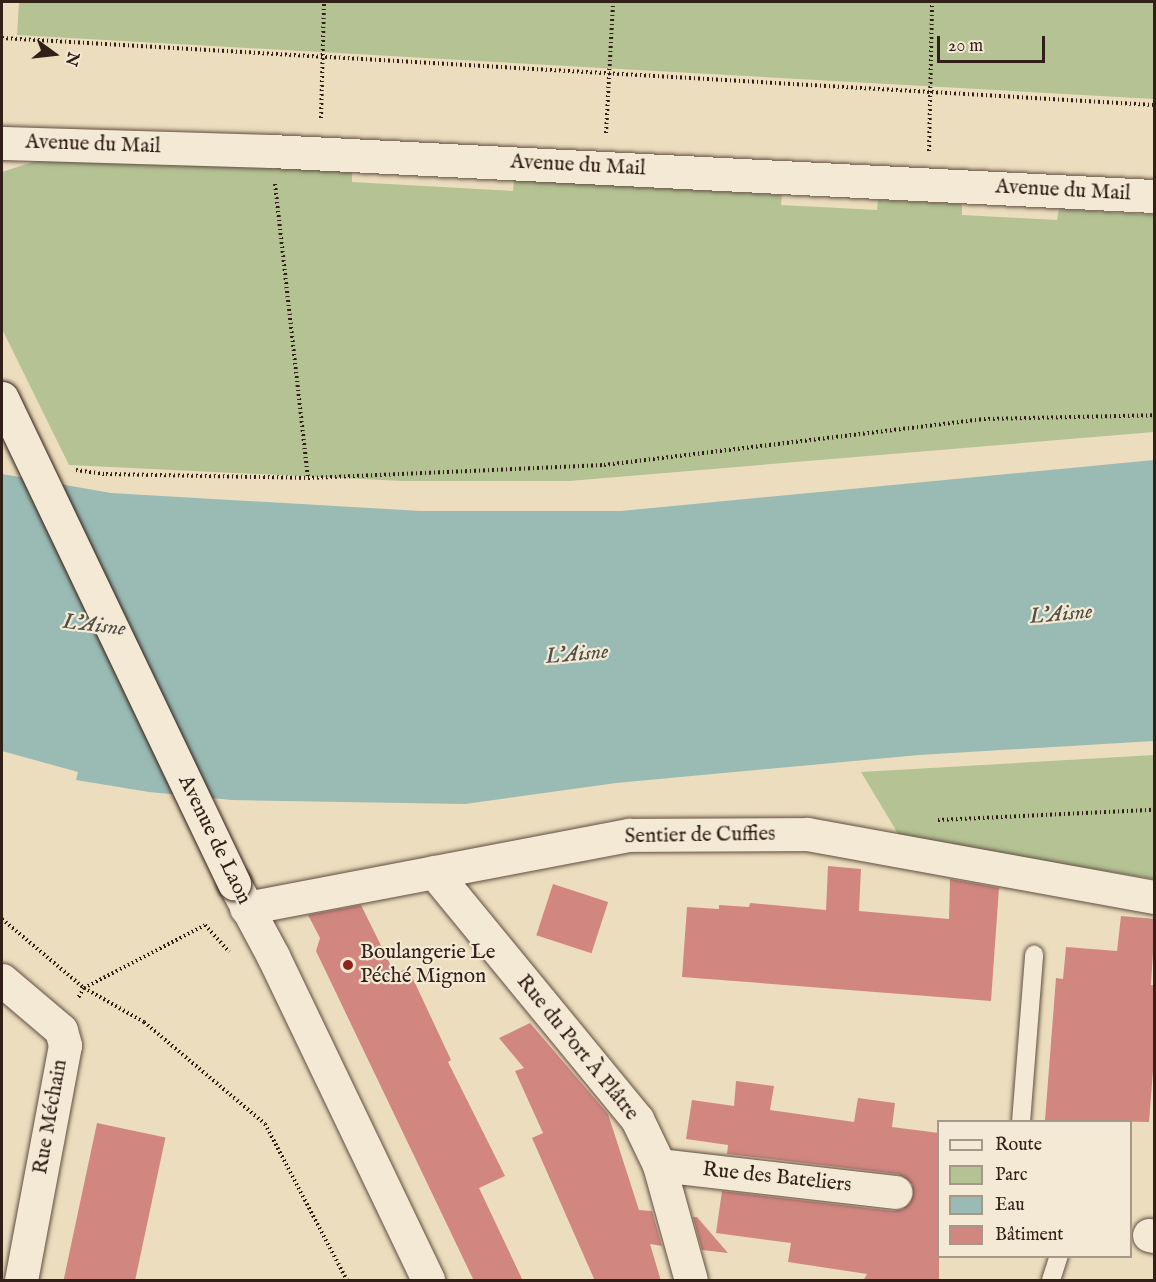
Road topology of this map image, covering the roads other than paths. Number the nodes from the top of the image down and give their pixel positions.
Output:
1 (2, 143) edge
2 (1155, 196) edge
3 (2, 398) edge
4 (434, 872) junction
5 (240, 896) junction
6 (1155, 897) edge
7 (1034, 955) dead end
8 (2, 980) edge
9 (1022, 1120) edge
10 (659, 1165) junction
11 (895, 1192) dead end
12 (1059, 1258) edge
13 (21, 1281) edge
14 (428, 1281) edge
15 (691, 1281) edge
16 (1051, 1281) edge

1 - 2 street, Avenue du Mail
3 - 5 street, Avenue de Laon, bridge
4 - 5 street, Sentier de Cuffies
4 - 6 street, Sentier de Cuffies
4 - 10 street, Rue du Port À Plâtre
5 - 14 street, Avenue de Laon
7 - 9 lane
8 - 13 street, Rue Méchain
10 - 11 street, Rue des Bateliers
10 - 15 street, Rue du Port À Plâtre
12 - 16 lane

